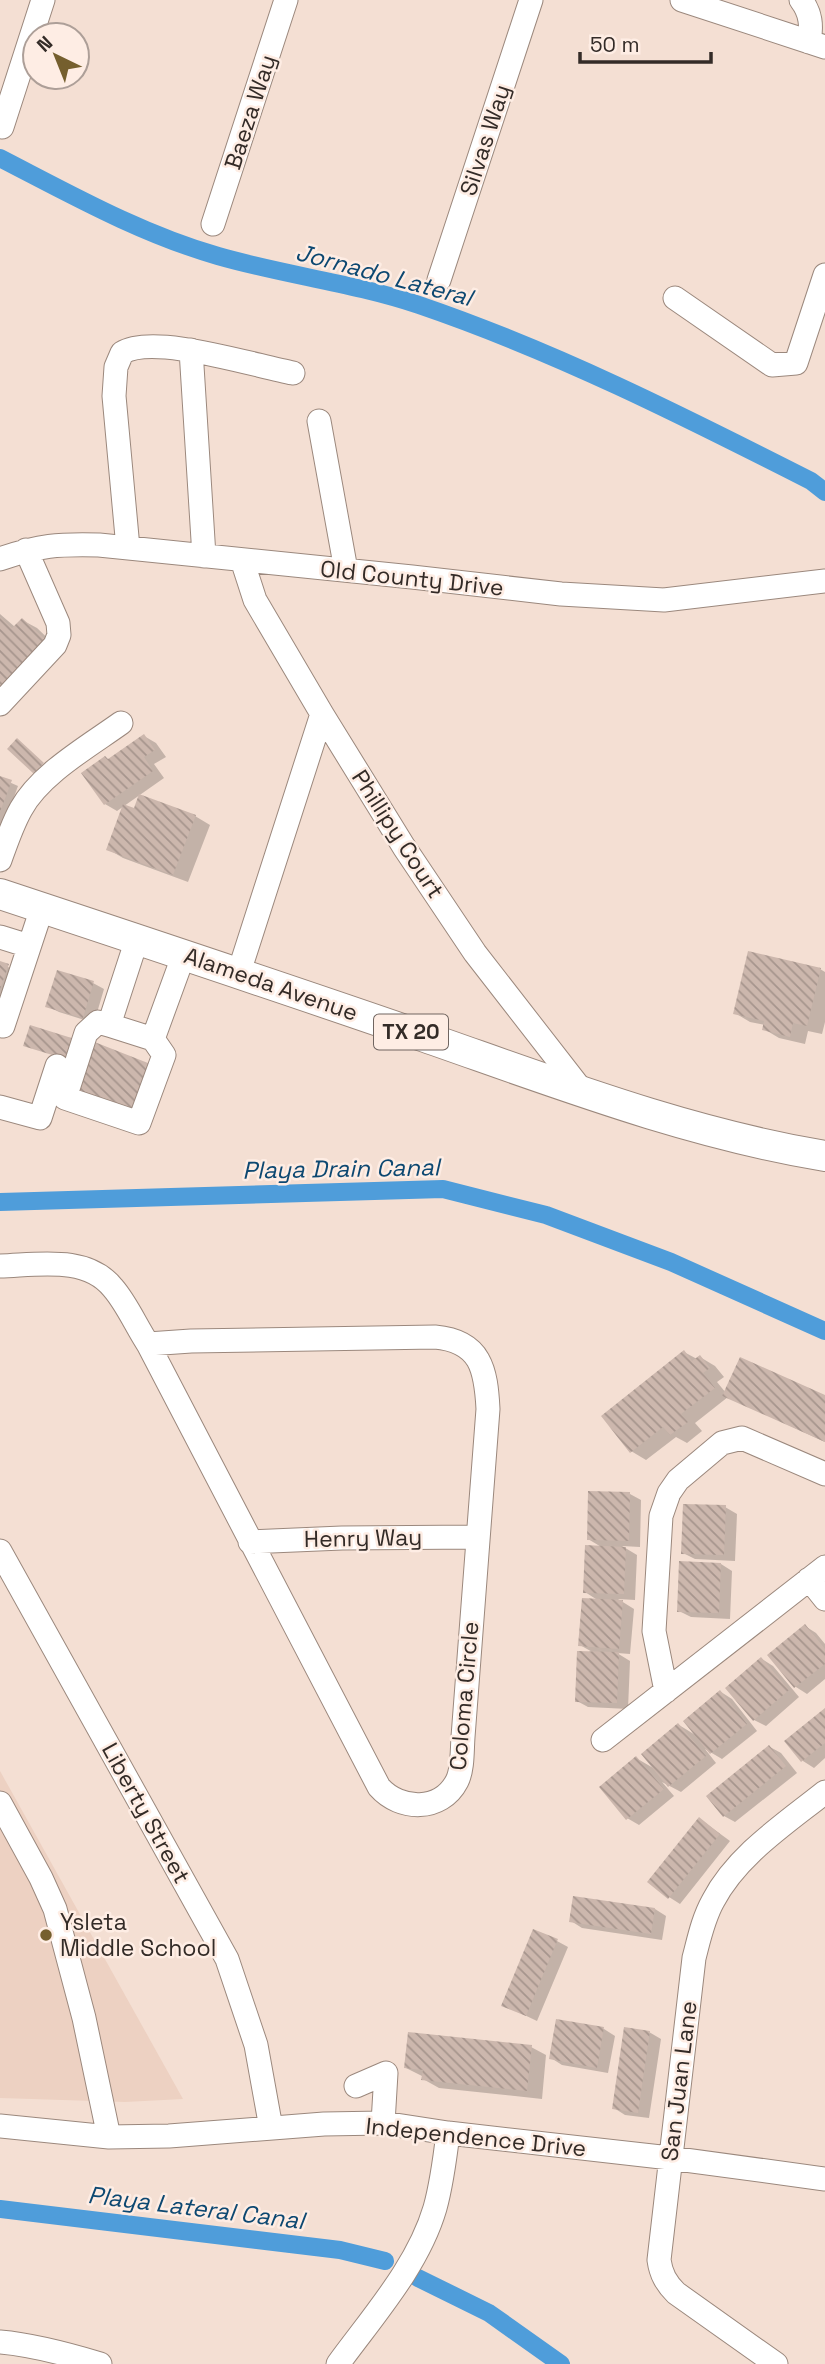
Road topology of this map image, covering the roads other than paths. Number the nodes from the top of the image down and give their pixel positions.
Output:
1 (43, 0) edge
2 (286, 0) edge
3 (531, 0) edge
4 (682, 0) edge
5 (801, 0) edge
6 (817, 44) edge
7 (2, 127) edge
8 (213, 224) dead end
9 (825, 275) edge
10 (439, 279) dead end
11 (675, 298) dead end
12 (191, 350) junction
13 (293, 373) dead end
14 (319, 421) dead end
15 (128, 548) junction
16 (26, 550) junction
17 (204, 556) junction
18 (0, 559) edge
19 (242, 559) junction
20 (346, 570) junction
21 (825, 581) edge
22 (0, 704) edge
23 (322, 714) junction
24 (121, 723) dead end
25 (0, 860) edge
26 (0, 894) edge
27 (42, 908) junction
28 (0, 937) edge
29 (137, 939) junction
30 (29, 946) junction
31 (184, 954) junction
32 (239, 972) junction
33 (119, 1028) junction
34 (1, 1029) edge
35 (153, 1039) junction
36 (57, 1066) dead end
37 (583, 1092) junction
38 (0, 1107) edge
39 (825, 1156) edge
40 (0, 1266) edge
41 (148, 1344) junction
42 (825, 1474) edge
43 (477, 1536) junction
44 (250, 1542) junction
45 (0, 1551) edge
46 (817, 1573) edge
47 (825, 1600) edge
48 (666, 1691) junction
49 (603, 1740) dead end
50 (825, 1792) edge
51 (0, 1802) edge
52 (356, 2086) dead end
53 (383, 2123) junction
54 (0, 2126) edge
55 (271, 2128) junction
56 (447, 2133) junction
57 (109, 2137) junction
58 (670, 2158) junction
59 (825, 2179) edge
60 (0, 2342) edge
61 (100, 2364) edge
62 (338, 2364) edge
63 (776, 2364) edge

1 - 7 street
2 - 8 street, Baeza Way
3 - 10 street, Silvas Way
4 - 6 street
5 - 6 street
9 - 11 street
12 - 13 street
12 - 15 street
12 - 17 street
14 - 20 street
15 - 16 street, Old County Drive
15 - 17 street, Old County Drive
16 - 18 street, Old County Drive
16 - 22 street
17 - 19 street, Old County Drive
19 - 20 street, Old County Drive
19 - 23 street, Phillipy Court
20 - 21 street, Old County Drive
23 - 32 street
23 - 37 street, Phillipy Court
24 - 25 street
26 - 27 main road, Alameda Avenue / TX 20
27 - 29 main road, Alameda Avenue / TX 20
27 - 30 street
28 - 30 street
29 - 31 main road, Alameda Avenue / TX 20
29 - 33 street
30 - 34 street
31 - 32 main road, Alameda Avenue / TX 20
31 - 35 street
32 - 37 main road, Alameda Avenue / TX 20
33 - 35 street
33 - 35 street
36 - 38 street
37 - 39 main road, Alameda Avenue / TX 20
40 - 41 street, Coloma Circle
41 - 43 street, Coloma Circle
41 - 44 street, Coloma Circle
42 - 48 street
43 - 44 street, Henry Way
43 - 44 street, Coloma Circle
45 - 55 street, Liberty Street
46 - 47 street
46 - 48 street
48 - 49 street
50 - 58 street, San Juan Lane
51 - 57 street
52 - 53 street
53 - 55 street, Independence Drive
53 - 56 street, Independence Drive
54 - 57 street, Independence Drive
55 - 57 street, Independence Drive
56 - 58 street, Independence Drive
56 - 62 street
58 - 59 street, Independence Drive
58 - 63 street, San Juan Lane
60 - 61 street

